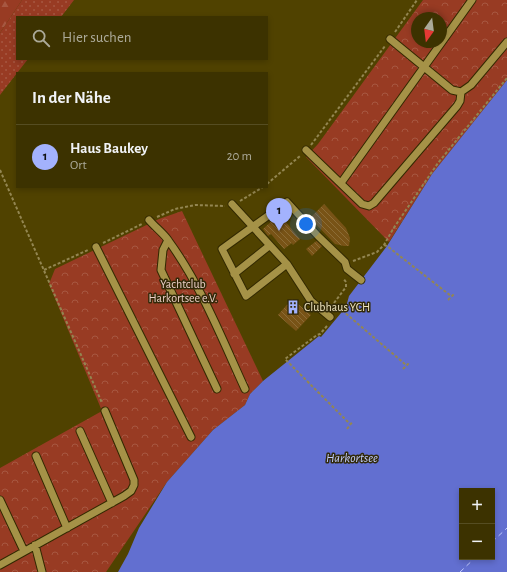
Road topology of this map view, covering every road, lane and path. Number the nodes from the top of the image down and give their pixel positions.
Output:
1 (417, 0) edge
2 (472, 0) edge
3 (390, 39) junction
4 (507, 42) edge
5 (425, 67) junction
6 (507, 78) edge
7 (461, 92) junction
8 (306, 150) junction
9 (0, 170) edge
10 (268, 183) edge
11 (341, 183) junction
12 (232, 204) dead end
13 (149, 220) dead end
14 (252, 228) junction
15 (168, 240) junction
16 (384, 245) junction
17 (269, 246) junction
18 (96, 247) dead end
19 (287, 264) junction
20 (346, 266) junction
21 (234, 274) junction
22 (362, 280) dead end
23 (454, 293) dead end
24 (451, 296) junction
25 (448, 300) dead end
26 (333, 306) junction
27 (328, 315) junction
28 (410, 362) dead end
29 (406, 365) junction
30 (403, 369) dead end
31 (217, 389) dead end
32 (245, 389) dead end
33 (105, 411) joint
34 (353, 421) dead end
35 (350, 424) junction
36 (347, 429) dead end
37 (80, 431) dead end
38 (191, 438) dead end
39 (36, 456) dead end
40 (0, 500) edge
41 (112, 504) junction
42 (67, 528) junction
43 (35, 545) junction
44 (24, 551) junction
45 (0, 565) edge
46 (42, 572) edge

1 - 3 path
2 - 5 lane
3 - 5 lane
3 - 8 path
4 - 7 lane
5 - 7 lane
5 - 11 lane
6 - 16 path
7 - 11 lane
8 - 10 path
8 - 11 lane
9 - 33 path
12 - 14 lane
13 - 15 lane
14 - 17 lane
14 - 20 lane
14 - 21 lane
15 - 31 lane
15 - 32 lane
16 - 20 path
16 - 24 path
17 - 19 lane
17 - 21 lane
18 - 38 lane
19 - 21 lane
19 - 27 lane
20 - 22 lane
20 - 26 path
23 - 24 path
24 - 25 path
26 - 27 path
26 - 29 path
27 - 35 path
28 - 29 path
29 - 30 path
33 - 41 lane
34 - 35 path
35 - 36 path
37 - 41 lane
39 - 42 lane
40 - 44 lane
41 - 42 lane
42 - 43 lane
43 - 44 lane
43 - 46 lane
44 - 45 lane

